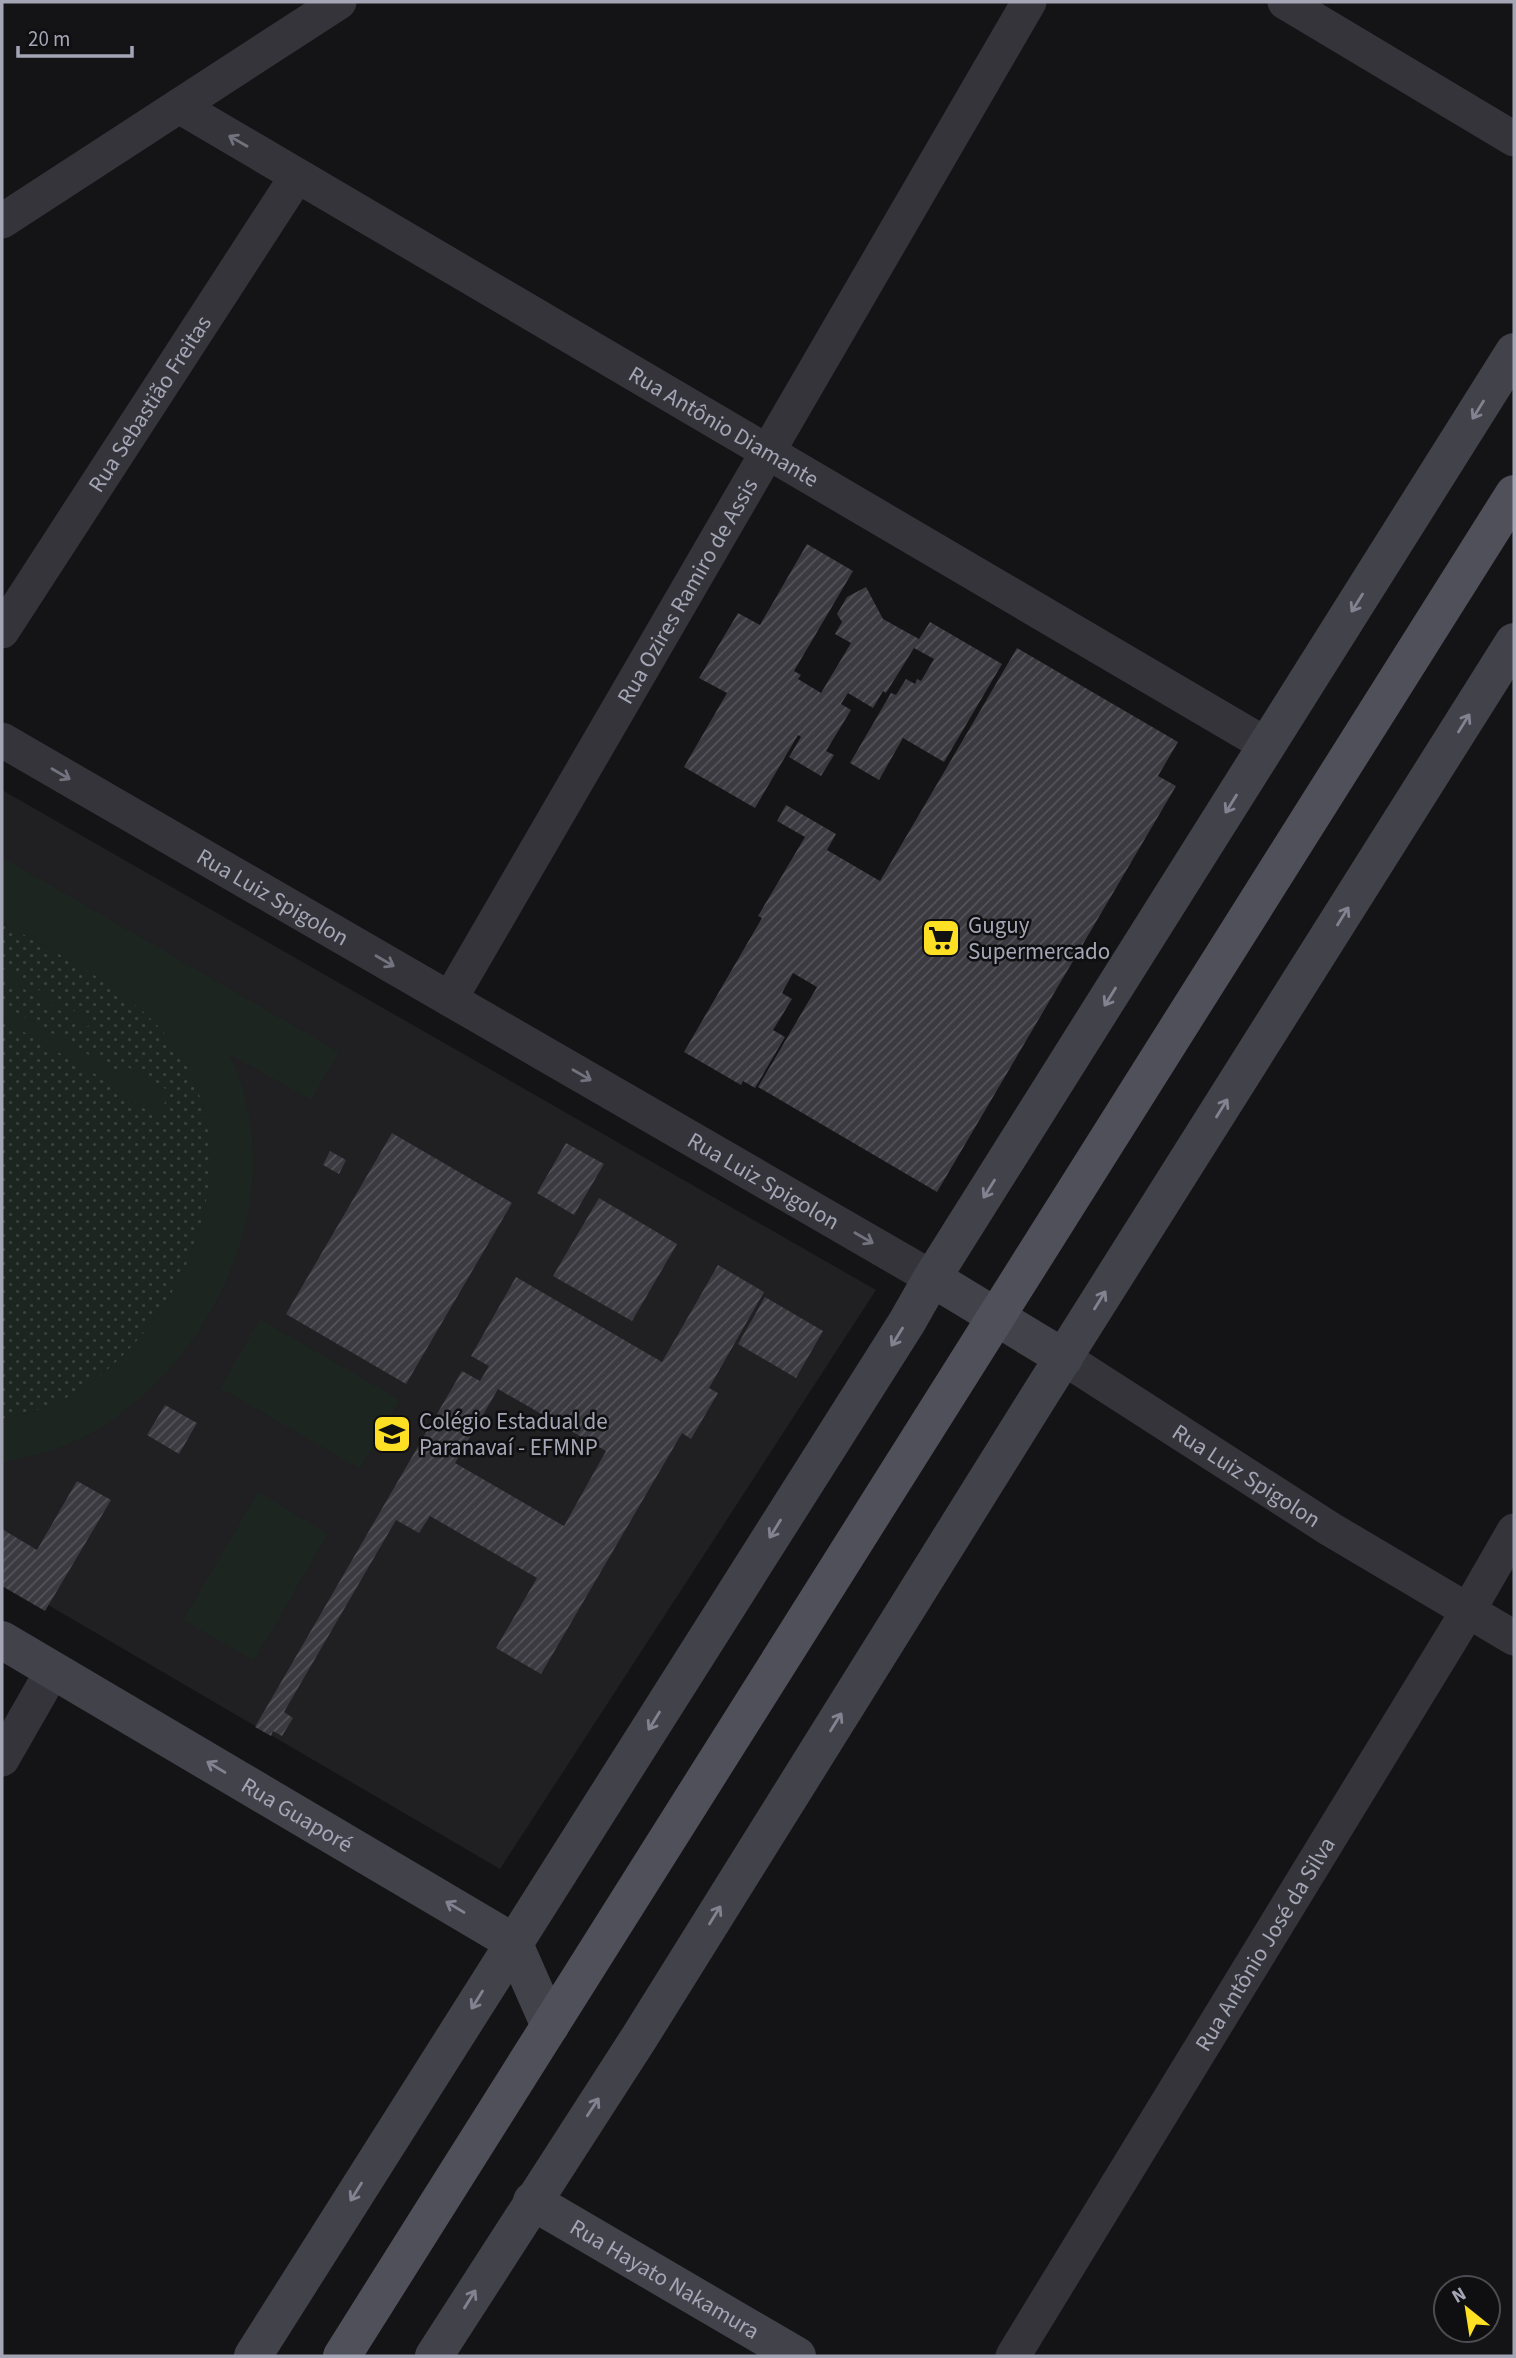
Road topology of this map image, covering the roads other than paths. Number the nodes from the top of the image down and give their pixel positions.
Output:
1 (339, 2) edge
2 (1029, 2) edge
3 (1285, 2) edge
4 (179, 106) junction
5 (1514, 139) edge
6 (296, 176) junction
7 (2, 221) edge
8 (1514, 352) edge
9 (766, 452) junction
10 (1514, 494) edge
11 (2, 631) edge
12 (1514, 642) edge
13 (2, 740) edge
14 (1268, 746) junction
15 (450, 999) junction
16 (932, 1278) junction
17 (997, 1318) junction
18 (1064, 1358) junction
19 (1514, 1531) edge
20 (1468, 1611) junction
21 (1514, 1638) edge
22 (2, 1640) edge
23 (53, 1670) junction
24 (2, 1759) edge
25 (513, 1942) junction
26 (550, 2026) junction
27 (532, 2201) junction
28 (253, 2356) edge
29 (342, 2356) edge
30 (433, 2356) edge
31 (797, 2356) edge
32 (1013, 2356) edge

1 - 4 street
2 - 9 street, Rua Ozires Ramiro de Assis
3 - 5 street
6 -> 4 street, Rua Antônio Diamante
4 - 7 street
6 - 9 street, Rua Antônio Diamante
6 - 11 street, Rua Sebastião Freitas
8 -> 14 street
9 - 14 street, Rua Antônio Diamante
9 - 15 street, Rua Ozires Ramiro de Assis
10 - 17 main road
18 -> 12 street
13 -> 15 street, Rua Luiz Spigolon
14 -> 16 street
15 -> 16 street, Rua Luiz Spigolon
16 - 17 street, Rua Luiz Spigolon
16 -> 25 street
17 - 18 street, Rua Luiz Spigolon
17 - 26 main road
18 - 20 street, Rua Luiz Spigolon
27 -> 18 street
19 - 20 street, Rua Antônio José da Silva
20 - 21 street, Rua Luiz Spigolon
20 - 32 street, Rua Antônio José da Silva
22 - 23 street, Rua Guaporé
23 - 24 street
25 -> 23 street, Rua Guaporé
25 - 26 street
25 -> 28 street
26 - 29 main road
30 -> 27 street
27 - 31 street, Rua Hayato Nakamura

